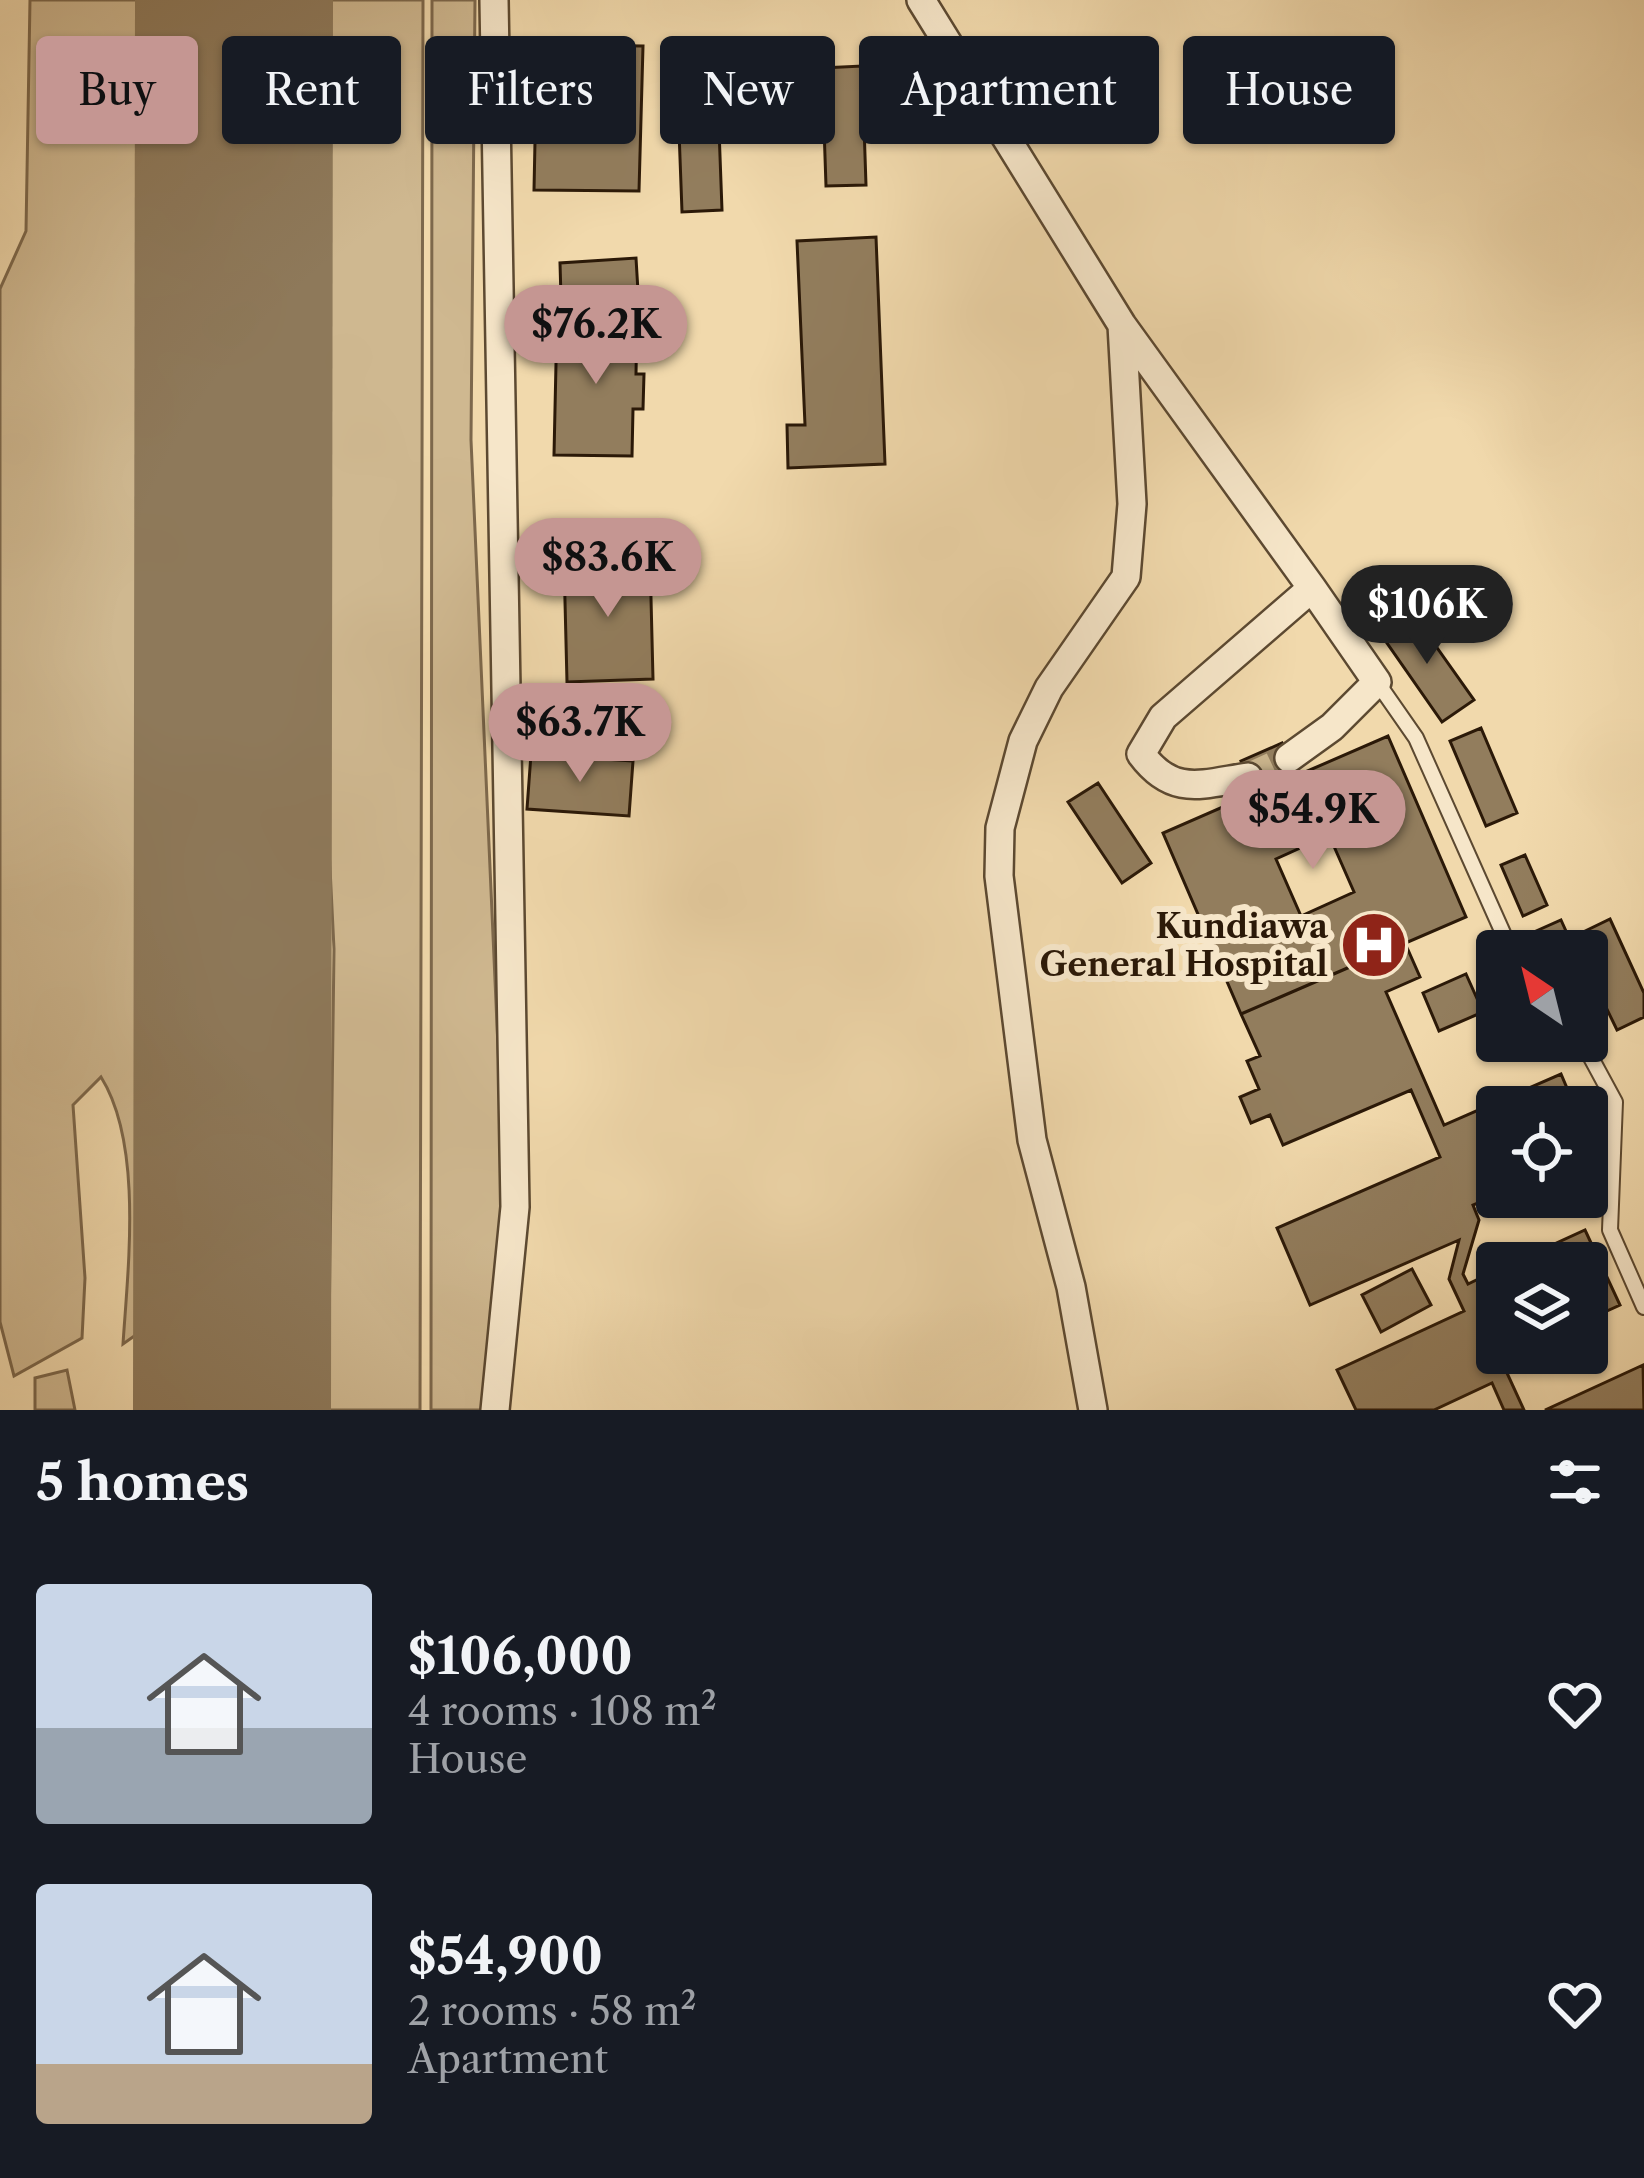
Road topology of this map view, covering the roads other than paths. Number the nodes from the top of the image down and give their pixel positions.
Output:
1 (494, 0) edge
2 (921, 0) edge
3 (1122, 325) junction
4 (1312, 588) junction
5 (1377, 682) junction
6 (1288, 758) tunnel mouth
7 (1248, 777) tunnel mouth
8 (1501, 930) edge
9 (1594, 1062) edge
10 (1644, 1307) edge
11 (495, 1410) edge
12 (1093, 1410) edge

1 - 11 street
2 - 3 street
3 - 4 street
3 - 12 street
4 - 5 street
4 - 7 street
5 - 6 street
5 - 8 lane
9 - 10 lane

